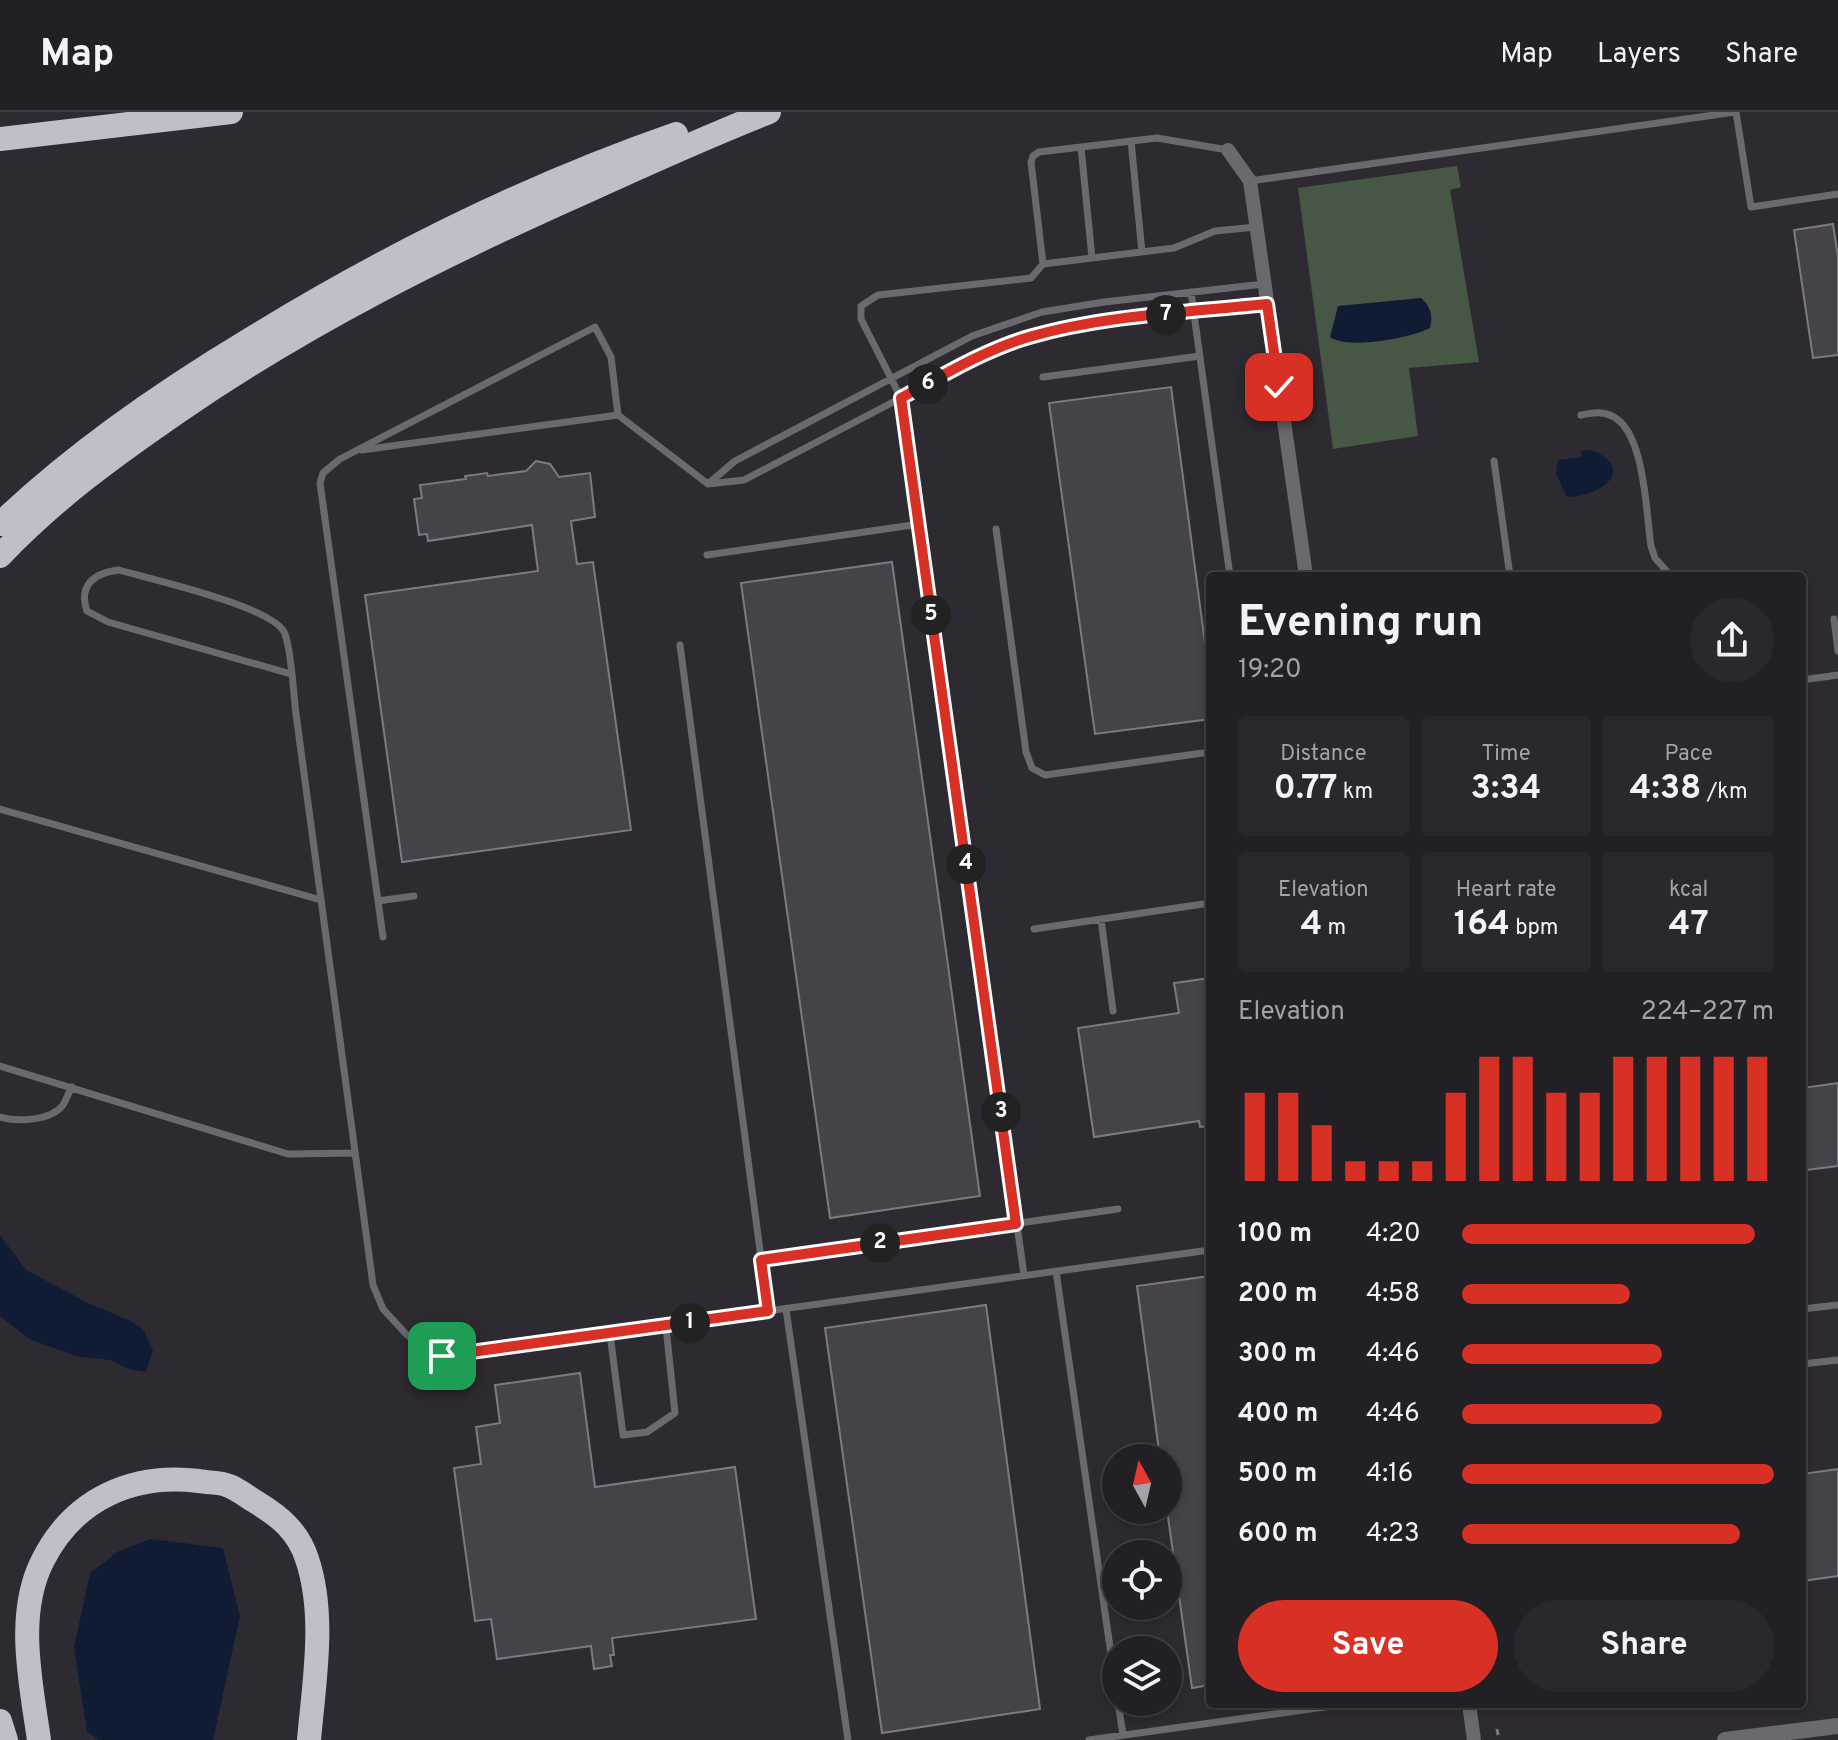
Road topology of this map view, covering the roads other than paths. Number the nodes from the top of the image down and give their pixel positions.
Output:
1 (231, 112) edge
2 (742, 112) edge
3 (769, 112) edge
4 (1736, 112) edge
5 (0, 139) edge
6 (1131, 141) junction
7 (1081, 147) junction
8 (1228, 150) joint
9 (1250, 181) junction
10 (1838, 194) edge
11 (1256, 227) junction
12 (1142, 252) junction
13 (1092, 258) junction
14 (1043, 264) junction
15 (1264, 284) junction
16 (1191, 292) junction
17 (1267, 304) junction
18 (1194, 312) junction
19 (1200, 356) junction
20 (1043, 377) dead end
21 (891, 379) junction
22 (901, 398) junction
23 (618, 415) junction
24 (1581, 415) dead end
25 (355, 451) junction
26 (1494, 461) dead end
27 (708, 484) junction
28 (0, 524) edge
29 (919, 524) junction
30 (996, 529) dead end
31 (707, 555) dead end
32 (0, 556) edge
33 (1229, 572) edge
34 (1305, 572) edge
35 (1509, 572) edge
36 (1667, 572) edge
37 (1834, 619) dead end
38 (680, 645) dead end
39 (1838, 651) edge
40 (291, 674) junction
41 (1838, 675) edge
42 (1806, 679) edge
43 (1206, 753) edge
44 (0, 809) edge
45 (414, 896) dead end
46 (321, 900) junction
47 (378, 901) junction
48 (1206, 904) edge
49 (1101, 919) junction
50 (1034, 929) dead end
51 (383, 937) dead end
52 (1113, 1011) dead end
53 (0, 1066) edge
54 (72, 1087) junction
55 (0, 1117) edge
56 (355, 1153) junction
57 (1118, 1209) dead end
58 (1016, 1224) junction
59 (1206, 1251) edge
60 (761, 1260) junction
61 (1056, 1271) junction
62 (1024, 1275) junction
63 (1838, 1305) edge
64 (786, 1309) junction
65 (1806, 1309) edge
66 (768, 1311) junction
67 (666, 1327) junction
68 (610, 1334) junction
69 (1838, 1360) edge
70 (1806, 1364) edge
71 (1108, 1636) edge
72 (1317, 1708) edge
73 (1470, 1708) edge
74 (1120, 1716) edge
75 (0, 1721) edge
76 (1838, 1726) edge
77 (1123, 1735) junction
78 (6, 1740) edge
79 (39, 1740) edge
80 (309, 1740) edge
81 (848, 1740) edge
82 (1089, 1740) edge
83 (1474, 1740) edge
84 (1725, 1740) edge

1 - 5 highway
2 - 28 highway
3 - 32 highway
4 - 9 lane
4 - 10 lane
6 - 7 lane
6 - 8 lane
6 - 12 lane
7 - 13 lane
7 - 14 lane
8 - 9 street
9 - 11 street
11 - 12 lane
11 - 15 street
12 - 13 lane
13 - 14 lane
14 - 21 lane
15 - 16 lane
15 - 17 street
16 - 18 lane
16 - 21 lane
17 - 18 lane
17 - 34 street
18 - 19 lane
18 - 22 lane
19 - 20 lane
19 - 33 lane
21 - 22 lane
21 - 27 lane
22 - 27 lane
22 - 29 lane
23 - 25 lane
23 - 25 lane
23 - 27 lane
24 - 36 lane
25 - 47 lane
26 - 35 lane
29 - 31 lane
29 - 58 lane
30 - 43 lane
37 - 39 lane
38 - 60 lane
40 - 40 lane
40 - 46 lane
41 - 42 lane
44 - 46 lane
45 - 47 lane
46 - 56 lane
47 - 51 lane
48 - 49 lane
49 - 50 lane
49 - 52 lane
53 - 54 lane
54 - 55 lane
54 - 56 lane
56 - 68 lane
57 - 58 lane
58 - 60 lane
58 - 62 lane
59 - 61 lane
60 - 66 lane
61 - 62 lane
61 - 71 lane
62 - 64 lane
63 - 65 lane
64 - 66 lane
64 - 81 lane
66 - 67 lane
67 - 68 lane
67 - 68 lane
69 - 70 lane
72 - 77 lane
73 - 83 street
74 - 77 lane
75 - 78 highway
76 - 84 street
77 - 82 lane
79 - 80 highway

